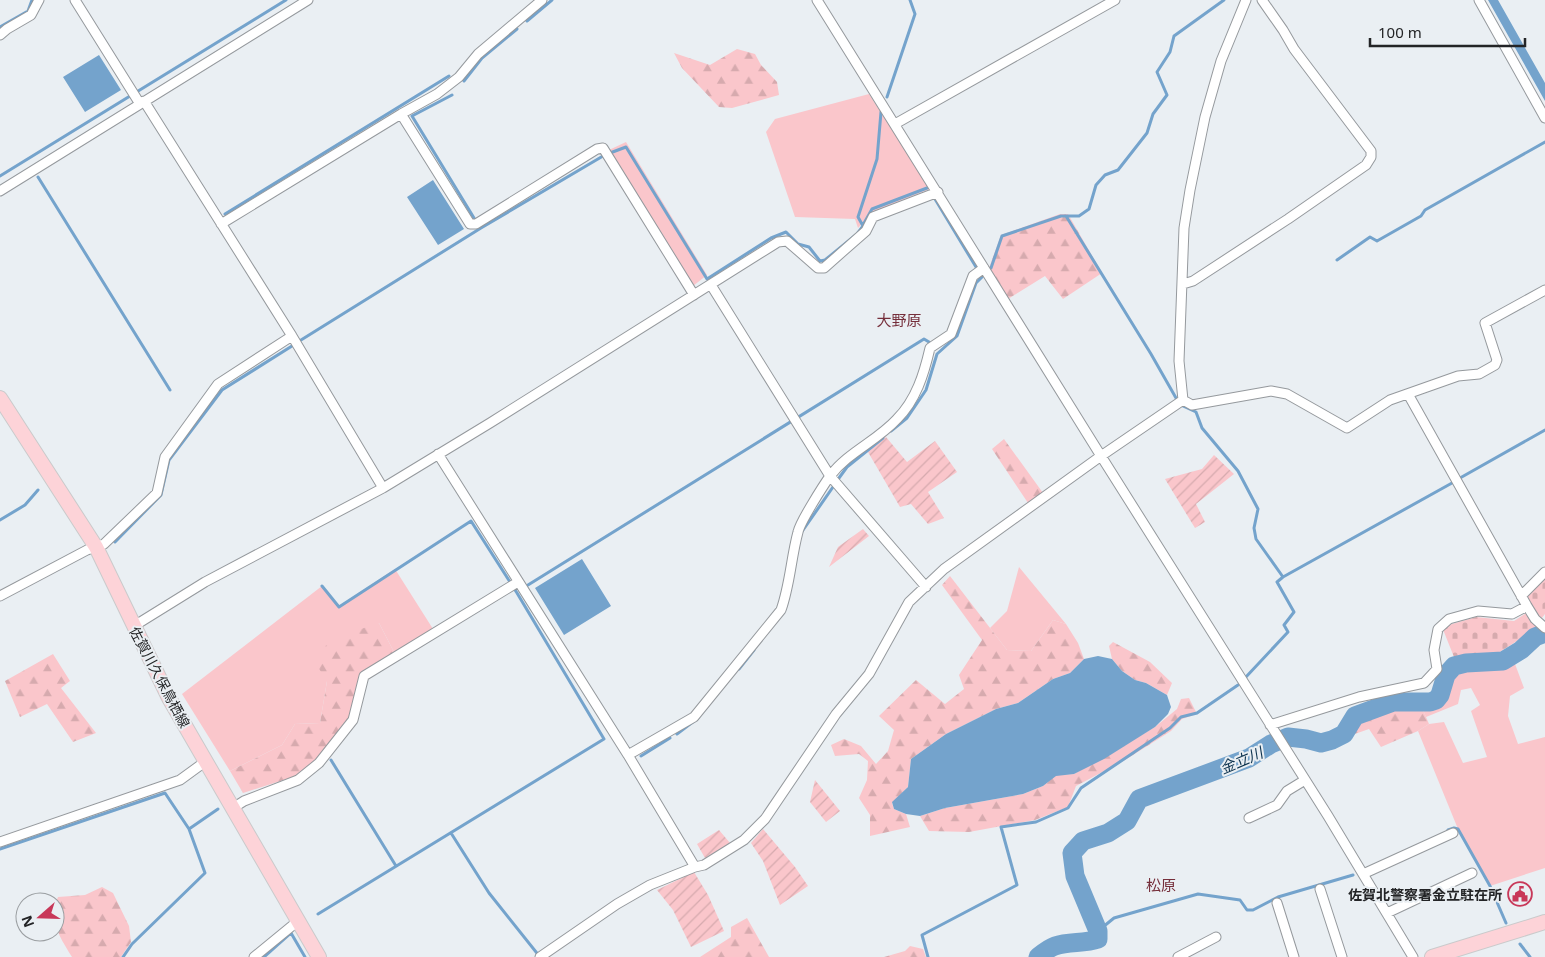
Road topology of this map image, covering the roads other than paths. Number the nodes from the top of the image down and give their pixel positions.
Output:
1 (39, 0) edge
2 (75, 0) edge
3 (308, 0) edge
4 (542, 0) edge
5 (817, 0) edge
6 (1115, 0) edge
7 (1246, 0) edge
8 (1262, 0) edge
9 (1480, 0) edge
10 (0, 36) edge
11 (142, 103) junction
12 (401, 114) junction
13 (1545, 118) edge
14 (895, 124) junction
15 (0, 191) edge
16 (938, 192) junction
17 (221, 224) junction
18 (984, 268) junction
19 (1183, 284) junction
20 (711, 285) junction
21 (1545, 290) edge
22 (694, 295) junction
23 (292, 336) junction
24 (1408, 394) junction
25 (0, 398) edge
26 (1183, 400) junction
27 (438, 454) junction
28 (1101, 456) junction
29 (830, 476) junction
30 (383, 488) junction
31 (96, 547) junction
32 (1545, 572) edge
33 (514, 584) junction
34 (926, 586) junction
35 (0, 596) edge
36 (1521, 596) junction
37 (1527, 606) junction
38 (134, 626) junction
39 (1543, 627) edge
40 (1270, 724) junction
41 (628, 755) junction
42 (206, 762) junction
43 (1305, 780) junction
44 (233, 808) junction
45 (1249, 818) dead end
46 (1453, 833) dead end
47 (0, 842) edge
48 (695, 867) junction
49 (1472, 873) dead end
50 (1363, 874) junction
51 (1320, 889) dead end
52 (1277, 903) dead end
53 (1386, 913) junction
54 (298, 920) junction
55 (1545, 922) edge
56 (1216, 937) dead end
57 (254, 957) edge
58 (319, 957) edge
59 (540, 957) edge
60 (1178, 957) edge
61 (1294, 957) edge
62 (1342, 957) edge
63 (1413, 957) edge
64 (1432, 957) edge

1 - 10 street
2 - 11 street
3 - 11 street
4 - 12 street
5 - 14 street
6 - 14 street
7 - 19 street
8 - 19 street
9 - 13 street
11 - 15 street
11 - 17 street
12 - 17 street
12 - 22 street
14 - 16 street
16 - 18 street
16 - 20 street
17 - 23 street
18 - 28 street
18 - 29 street
19 - 26 street
20 - 22 street
20 - 29 street
21 - 24 street
22 - 27 street
23 - 30 street
23 - 31 street
24 - 26 street
24 - 36 street
25 - 31 main road, 佐賀川久保鳥栖線
26 - 28 street
27 - 30 street
27 - 33 street
28 - 34 street
28 - 40 street
29 - 34 street
29 - 41 street
30 - 38 street
31 - 35 street
31 - 38 main road, 佐賀川久保鳥栖線
32 - 36 street
33 - 41 street
33 - 44 street
34 - 48 street
36 - 37 street
37 - 39 street
37 - 40 street
38 - 42 main road, 佐賀川久保鳥栖線
40 - 43 street
41 - 48 street
42 - 44 main road, 佐賀川久保鳥栖線
42 - 47 street
43 - 45 street
43 - 50 street
44 - 54 main road, 佐賀川久保鳥栖線
46 - 50 street
48 - 59 street
49 - 53 street
50 - 53 street
51 - 62 street
52 - 61 street
53 - 63 street
54 - 57 street
54 - 58 main road, 佐賀川久保鳥栖線
55 - 64 main road
56 - 60 street

